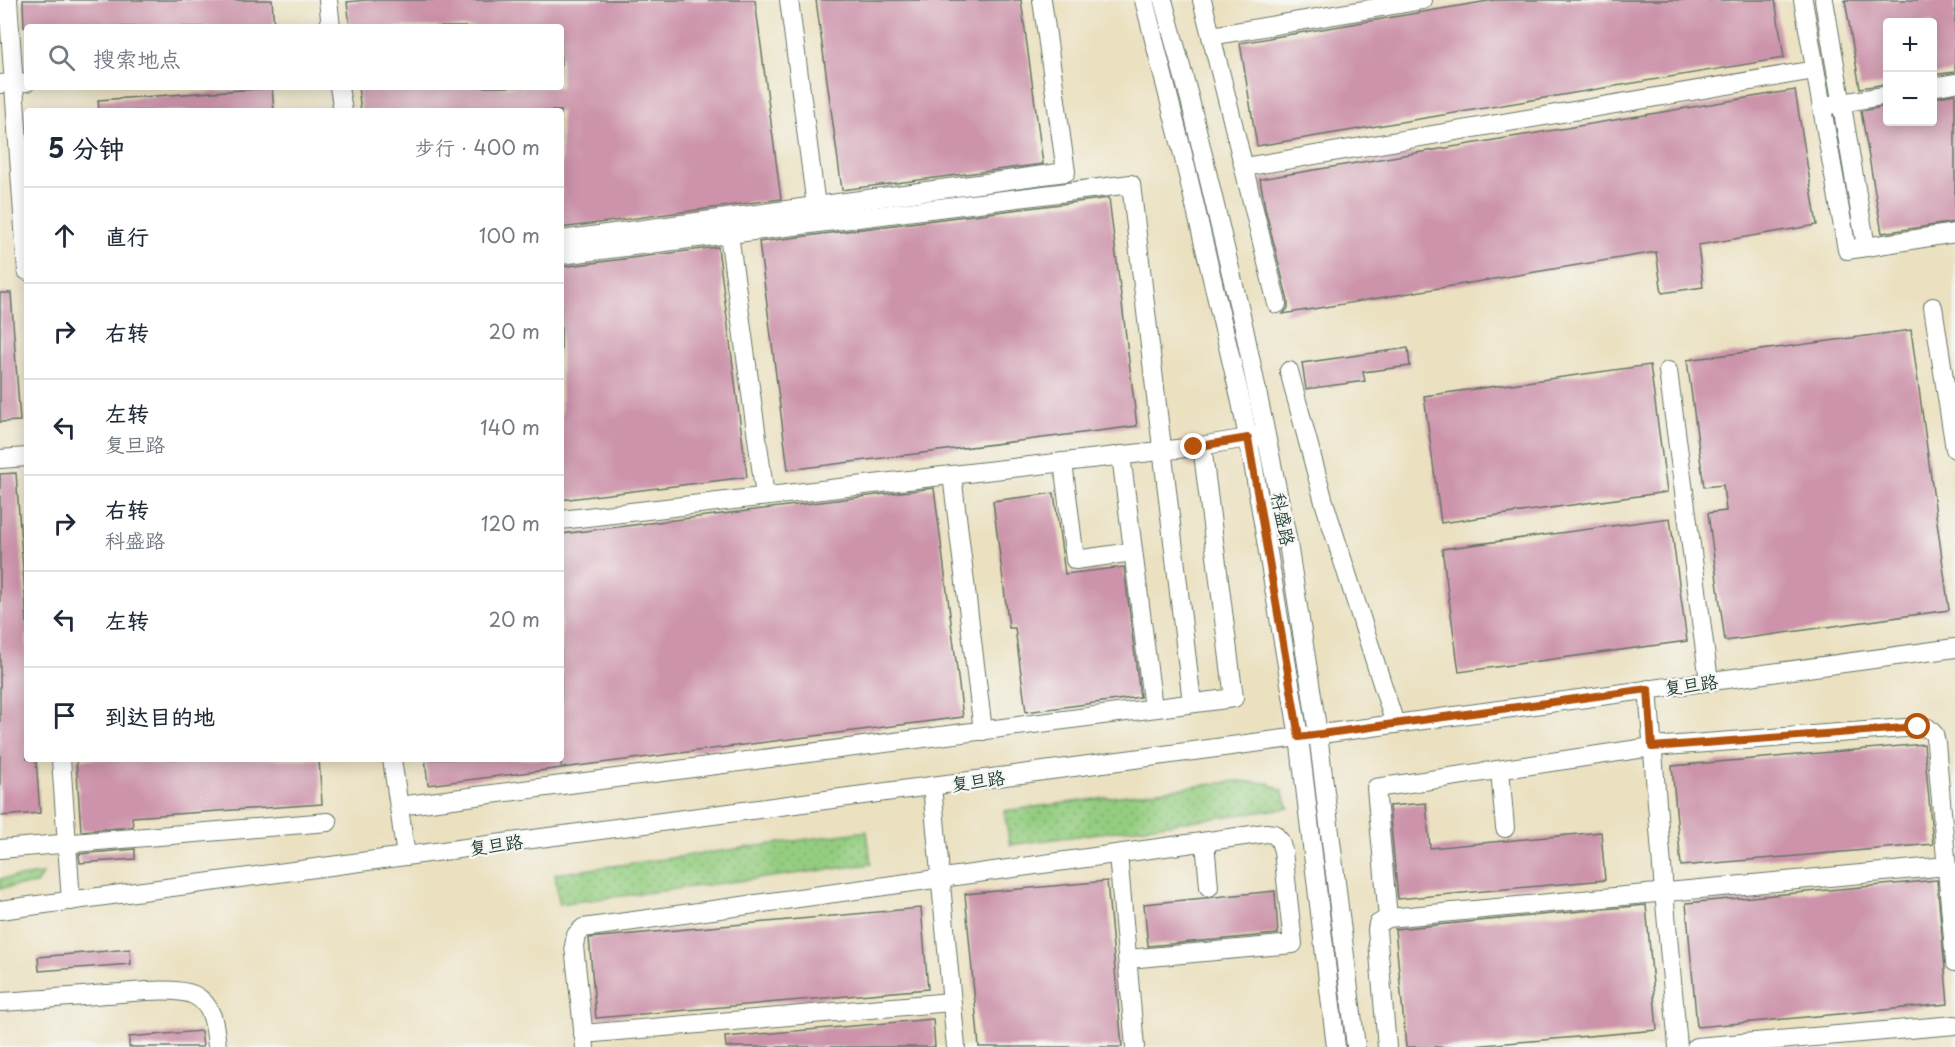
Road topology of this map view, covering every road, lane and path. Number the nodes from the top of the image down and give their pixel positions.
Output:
1 (8, 0) edge
2 (328, 0) edge
3 (789, 0) edge
4 (1042, 0) edge
5 (1144, 0) edge
6 (1163, 0) edge
7 (1202, 0) edge
8 (1423, 0) edge
9 (1803, 0) edge
10 (1824, 0) edge
11 (331, 24) edge
12 (1211, 36) junction
13 (1815, 70) junction
14 (14, 83) edge
15 (1955, 83) edge
16 (1937, 86) edge
17 (339, 90) edge
18 (1883, 96) edge
19 (1842, 103) junction
20 (1822, 107) junction
21 (342, 108) edge
22 (1244, 167) junction
23 (816, 206) junction
24 (24, 228) edge
25 (1955, 233) edge
26 (729, 234) junction
27 (564, 240) edge
28 (1866, 247) junction
29 (564, 255) edge
30 (1276, 304) dead end
31 (1933, 307) dead end
32 (1289, 371) dead end
33 (1668, 371) dead end
34 (1267, 434) junction
35 (1248, 438) junction
36 (1202, 446) junction
37 (1955, 449) edge
38 (1163, 451) junction
39 (1121, 455) junction
40 (24, 457) edge
41 (0, 459) edge
42 (1063, 462) junction
43 (952, 475) junction
44 (765, 496) junction
45 (564, 520) edge
46 (1134, 552) junction
47 (1955, 648) edge
48 (1709, 681) junction
49 (1648, 689) junction
50 (1192, 703) junction
51 (1153, 708) junction
52 (1395, 724) junction
53 (983, 731) junction
54 (1318, 734) junction
55 (1299, 737) junction
56 (1652, 747) junction
57 (61, 762) edge
58 (392, 762) edge
59 (1500, 770) junction
60 (932, 786) junction
61 (399, 806) junction
62 (328, 822) dead end
63 (1505, 828) dead end
64 (1204, 842) junction
65 (67, 844) junction
66 (0, 849) edge
67 (1118, 854) junction
68 (406, 856) junction
69 (1947, 866) junction
70 (940, 879) junction
71 (1209, 886) dead end
72 (1664, 892) junction
73 (71, 901) junction
74 (0, 910) edge
75 (1388, 918) junction
76 (1128, 959) junction
77 (1955, 962) edge
78 (0, 1002) edge
79 (951, 1002) junction
80 (1955, 1025) edge
81 (584, 1041) edge
82 (217, 1047) edge
83 (956, 1047) edge
84 (1135, 1047) edge
85 (1336, 1047) edge
86 (1356, 1047) edge
87 (1387, 1047) edge
88 (1678, 1047) edge
89 (1696, 1047) edge

1 - 14 street
2 - 11 street
3 - 23 street
4 - 23 street
5 - 35 street, 科盛路
6 - 34 street, 科盛路
7 - 12 street
8 - 12 street
9 - 13 street
10 - 19 street
12 - 22 street
13 - 20 street
13 - 22 street
14 - 24 street
15 - 16 street
17 - 21 street
18 - 19 street
19 - 20 street
19 - 28 street
20 - 28 street
22 - 30 street
23 - 27 street
25 - 28 street
26 - 29 street
26 - 38 street
26 - 44 street
31 - 37 street
32 - 52 street
33 - 48 street
34 - 35 street
34 - 54 street, 科盛路
35 - 36 street
35 - 55 street, 科盛路
36 - 38 street
36 - 50 street
38 - 39 street
38 - 50 street
39 - 42 street
39 - 46 street
40 - 41 street
42 - 43 street
42 - 46 street
43 - 44 street
43 - 53 street
44 - 45 street
46 - 51 street
47 - 48 street, 复旦路
48 - 49 street, 复旦路
49 - 52 street, 复旦路
49 - 56 street
50 - 51 street
51 - 53 street
52 - 54 street, 复旦路
53 - 61 street
54 - 55 street, 复旦路
54 - 86 street, 科盛路
55 - 60 street, 复旦路
55 - 85 street, 科盛路
56 - 59 street
56 - 69 street
56 - 72 street
57 - 65 street
58 - 61 street
59 - 63 street
59 - 75 street
60 - 68 street, 复旦路
60 - 70 street
61 - 68 street
62 - 65 street
64 - 67 street
64 - 71 street
64 - 76 street
65 - 66 street
65 - 73 street
67 - 70 street
67 - 76 street
68 - 73 street, 复旦路
69 - 72 street
69 - 77 street
70 - 79 street
70 - 81 street
72 - 75 street
72 - 88 street
73 - 74 street, 复旦路
75 - 87 street
76 - 84 street
78 - 82 street
79 - 81 street
79 - 83 street
80 - 89 street

